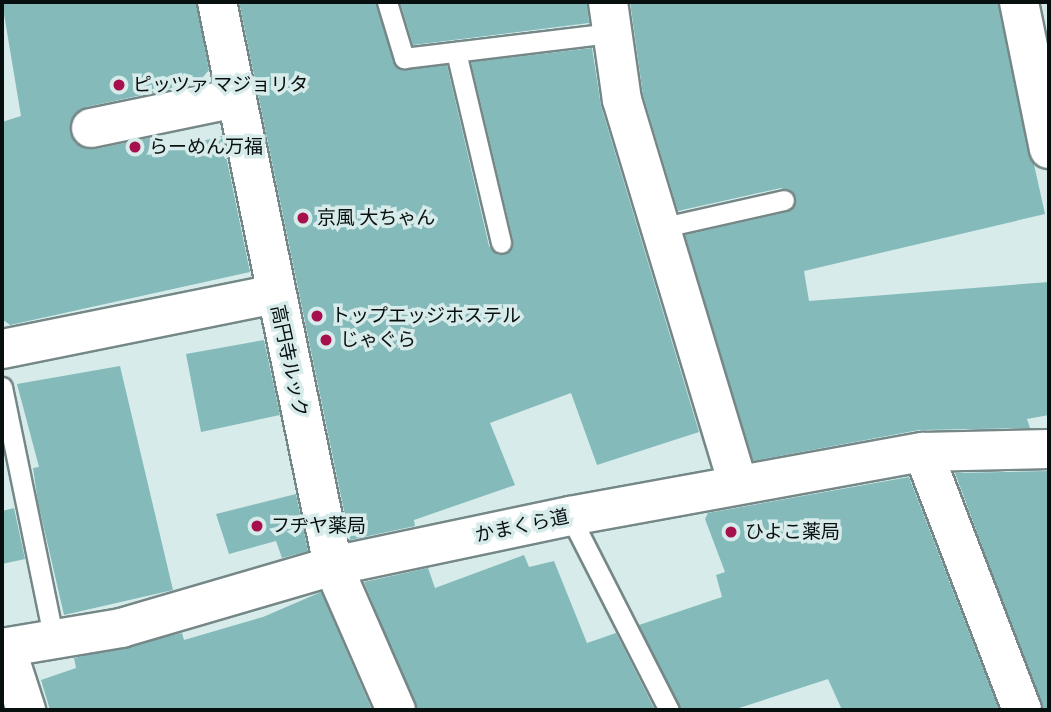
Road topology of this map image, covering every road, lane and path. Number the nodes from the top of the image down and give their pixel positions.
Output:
1 (217, 2) edge
2 (387, 2) edge
3 (1019, 2) edge
4 (610, 17) edge
5 (456, 52) junction
6 (236, 98) junction
7 (1047, 125) edge
8 (91, 128) dead end
9 (784, 200) dead end
10 (660, 228) junction
11 (502, 243) dead end
12 (275, 294) junction
13 (2, 349) edge
14 (2, 387) edge
15 (1049, 449) edge
16 (923, 452) junction
17 (738, 485) junction
18 (570, 516) junction
19 (333, 566) junction
20 (54, 640) junction
21 (4, 648) edge
22 (26, 710) edge
23 (396, 710) edge
24 (668, 710) edge
25 (1022, 710) edge

1 - 6 street, 高円寺ルック
2 - 5 lane
3 - 7 street
4 - 5 lane
4 - 10 street
5 - 11 lane
6 - 8 street
6 - 12 street, 高円寺ルック
9 - 10 lane
10 - 17 street
12 - 13 street
12 - 19 street, 高円寺ルック
14 - 20 lane
15 - 16 street, かまくら道
16 - 17 street, かまくら道
16 - 25 street
17 - 18 street, かまくら道
18 - 19 street, かまくら道
18 - 24 lane
19 - 20 street, かまくら道
19 - 23 street, 高円寺ルック
20 - 21 street, かまくら道
21 - 22 street

